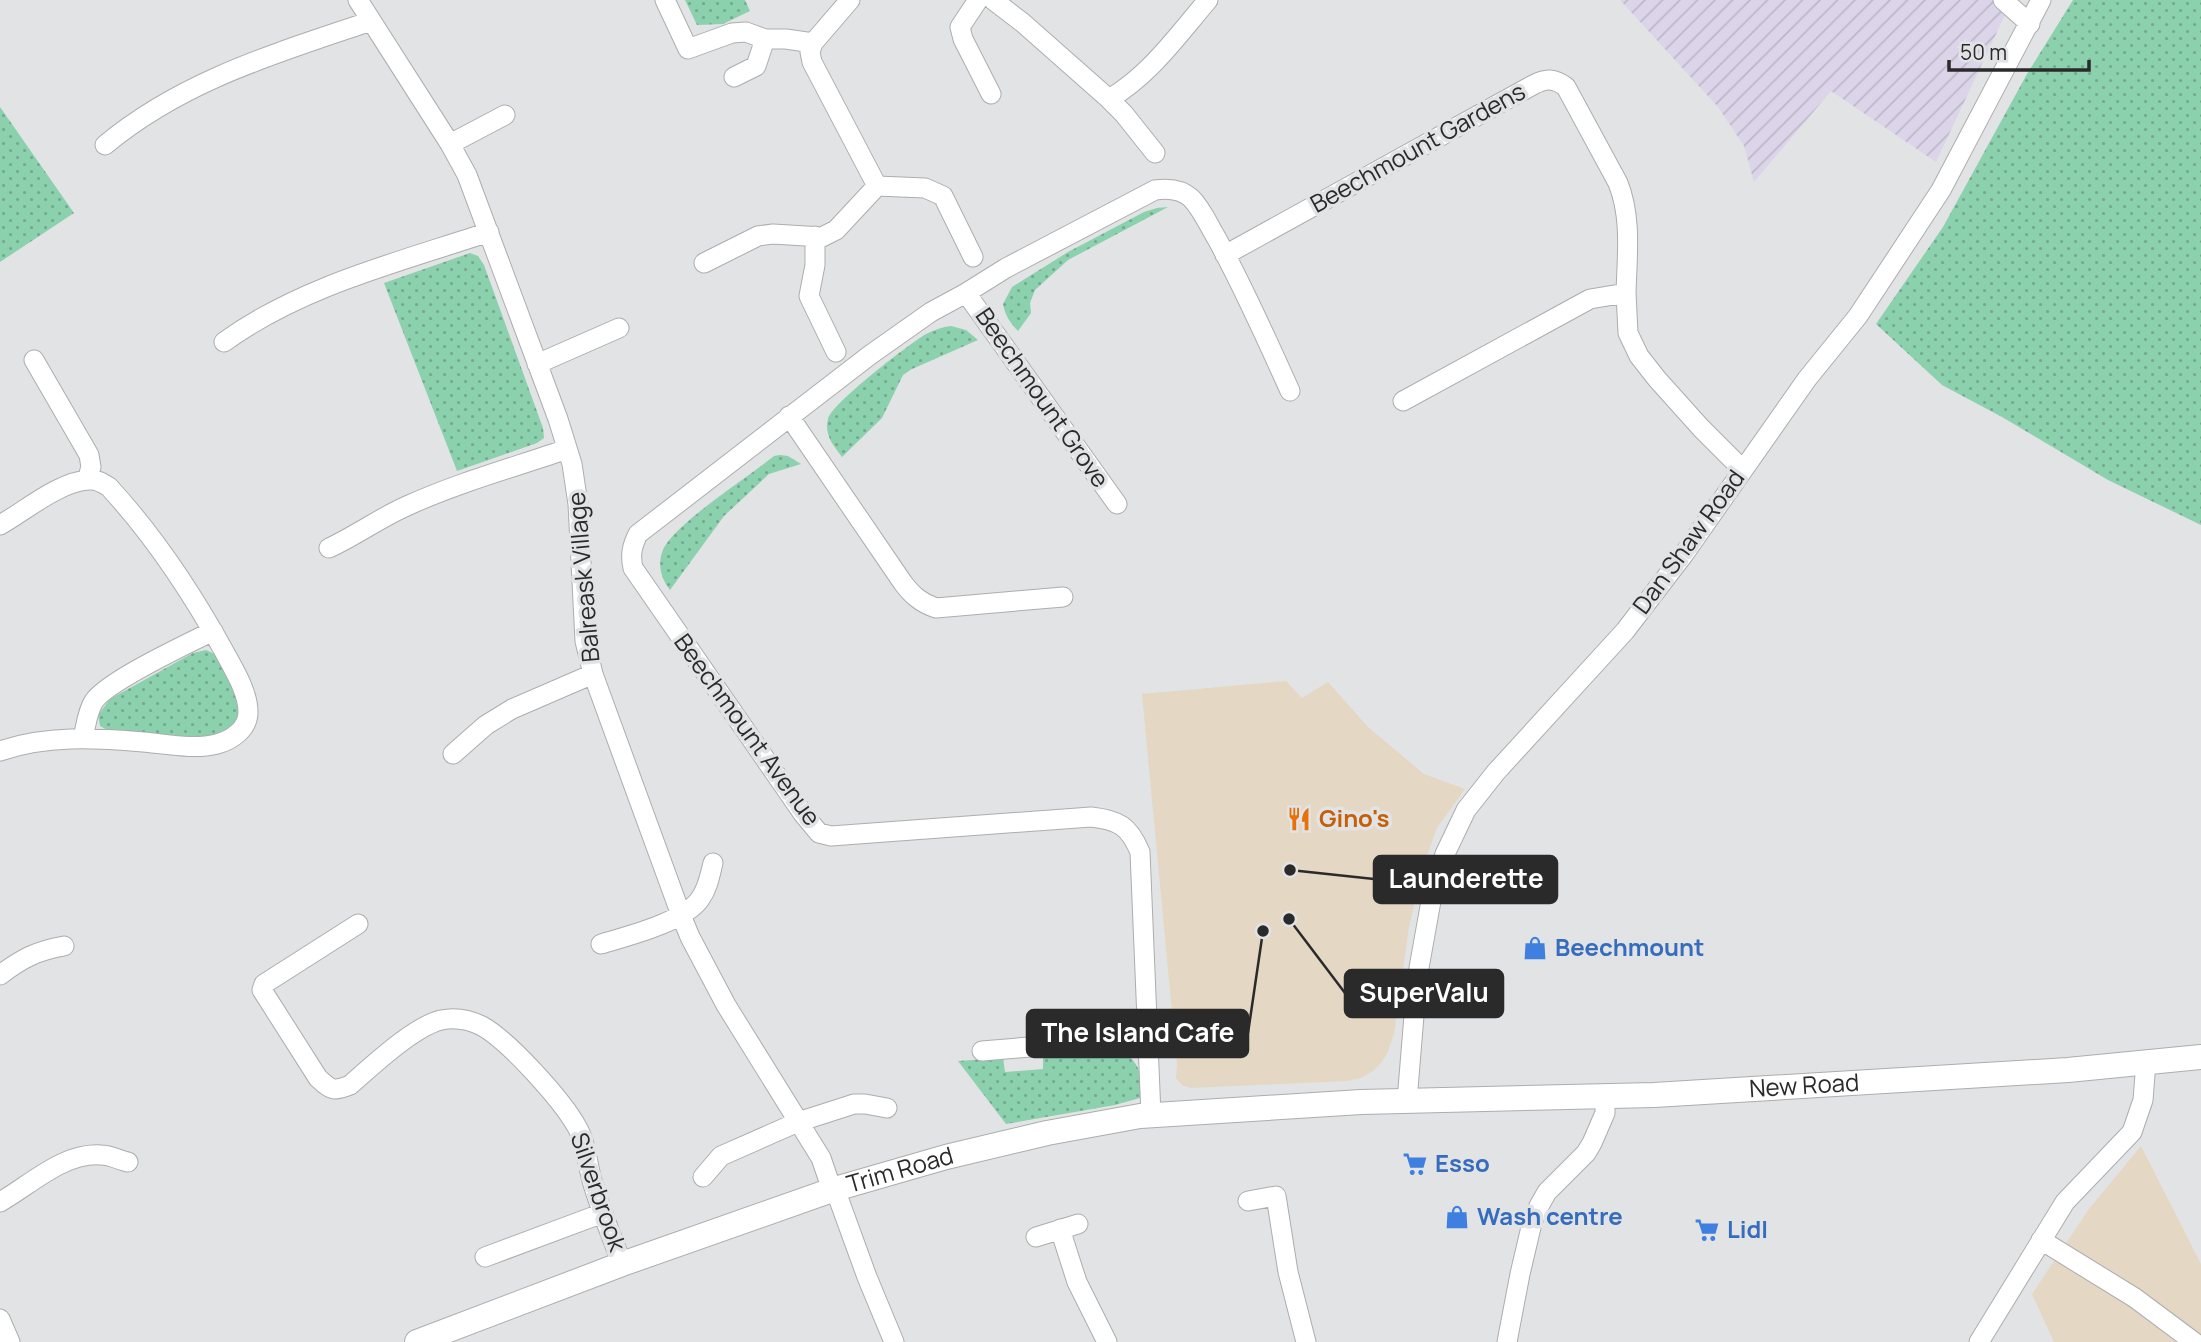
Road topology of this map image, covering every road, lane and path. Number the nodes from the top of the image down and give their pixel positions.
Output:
1 (358, 0) edge
2 (665, 0) edge
3 (850, 0) edge
4 (978, 0) edge
5 (993, 0) edge
6 (1208, 0) edge
7 (2003, 0) edge
8 (2041, 0) edge
9 (372, 21) junction
10 (2030, 24) junction
11 (765, 39) junction
12 (813, 43) junction
13 (734, 78) dead end
14 (991, 94) dead end
15 (1109, 99) junction
16 (505, 115) dead end
17 (450, 144) junction
18 (105, 145) dead end
19 (1155, 153) dead end
20 (877, 186) junction
21 (488, 232) junction
22 (815, 236) junction
23 (1225, 255) junction
24 (973, 257) dead end
25 (704, 263) dead end
26 (967, 293) junction
27 (1626, 293) junction
28 (619, 328) dead end
29 (223, 342) dead end
30 (836, 352) dead end
31 (34, 360) dead end
32 (537, 364) junction
33 (1290, 391) dead end
34 (1403, 401) dead end
35 (789, 416) junction
36 (567, 449) junction
37 (1742, 469) junction
38 (87, 480) junction
39 (1117, 504) dead end
40 (0, 525) edge
41 (329, 548) dead end
42 (1063, 597) dead end
43 (213, 631) junction
44 (593, 674) junction
45 (83, 738) junction
46 (0, 751) edge
47 (453, 754) dead end
48 (713, 863) dead end
49 (681, 915) junction
50 (358, 925) dead end
51 (601, 944) dead end
52 (64, 946) dead end
53 (0, 975) edge
54 (1147, 1037) junction
55 (982, 1051) dead end
56 (2201, 1057) edge
57 (2146, 1062) junction
58 (1605, 1097) junction
59 (1408, 1101) junction
60 (887, 1108) dead end
61 (1151, 1115) junction
62 (799, 1122) junction
63 (128, 1162) dead end
64 (703, 1177) dead end
65 (834, 1189) junction
66 (1248, 1201) dead end
67 (0, 1202) edge
68 (603, 1213) junction
69 (1036, 1237) dead end
70 (2041, 1240) junction
71 (485, 1257) dead end
72 (622, 1264) junction
73 (0, 1319) edge
74 (10, 1342) edge
75 (417, 1342) edge
76 (894, 1342) edge
77 (1107, 1342) edge
78 (1306, 1342) edge
79 (1507, 1342) edge
80 (1979, 1342) edge
81 (2194, 1342) edge

1 - 9 street, Balreask Village
2 - 11 street
3 - 12 street
4 - 14 street
5 - 15 street
6 - 15 street
7 - 10 street
8 - 10 street, Dan Shaw Road
9 - 17 street, Balreask Village
9 - 18 street
10 - 37 street, Dan Shaw Road
11 - 12 street
11 - 13 street
12 - 20 street
15 - 19 street
16 - 17 street
17 - 21 street, Balreask Village
20 - 22 street
20 - 24 street
21 - 29 street
21 - 32 street, Balreask Village
22 - 25 street
22 - 30 street
23 - 26 street, Beechmount Avenue
23 - 27 street, Beechmount Gardens
23 - 33 street
26 - 35 street, Beechmount Avenue
26 - 39 street, Beechmount Grove
27 - 34 street
27 - 37 street
28 - 32 street
31 - 38 street
32 - 36 street, Balreask Village
35 - 42 street
35 - 54 street, Beechmount Avenue
36 - 41 street
36 - 44 street, Balreask Village
37 - 59 street, Dan Shaw Road
38 - 40 street
38 - 43 street
43 - 45 street
43 - 45 street
44 - 47 street
44 - 49 street, Balreask Village
45 - 46 street
48 - 49 street
49 - 51 street
49 - 62 street, Balreask Village
50 - 68 street, Silverbrook
52 - 53 street
54 - 55 street
54 - 61 street, Beechmount Avenue
56 - 57 main road, New Road
57 - 58 main road, New Road
57 - 70 street
58 - 59 main road, New Road
58 - 79 street
59 - 61 main road, Trim Road
60 - 62 street
61 - 65 main road, Trim Road
62 - 64 street
62 - 65 street, Balreask Village
63 - 67 street
65 - 72 main road, Trim Road
65 - 76 street, Balreask Village
66 - 78 street
68 - 71 street
68 - 72 street, Silverbrook
69 - 77 street
70 - 80 street
70 - 81 street
72 - 75 main road, Trim Road
73 - 74 street

